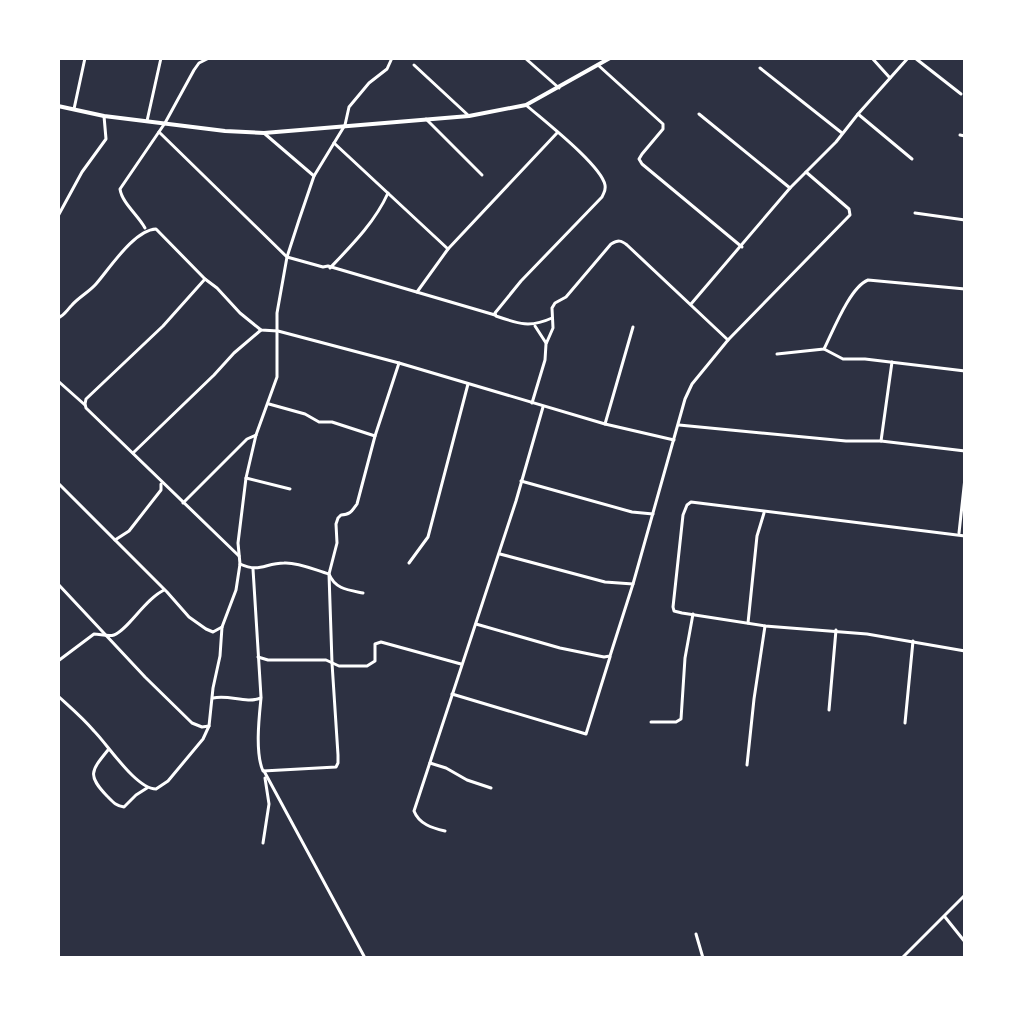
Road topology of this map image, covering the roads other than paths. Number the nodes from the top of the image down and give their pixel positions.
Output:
1 (85, 58) edge
2 (161, 58) edge
3 (209, 58) edge
4 (292, 58) edge
5 (310, 58) edge
6 (392, 58) edge
7 (525, 58) edge
8 (610, 58) edge
9 (872, 58) edge
10 (908, 58) edge
11 (915, 58) edge
12 (414, 65) dead end
13 (598, 65) junction
14 (760, 68) dead end
15 (890, 78) junction
16 (559, 88) junction
17 (961, 94) dead end
18 (526, 105) junction
19 (58, 106) edge
20 (74, 109) junction
21 (699, 114) dead end
22 (858, 114) junction
23 (104, 116) junction
24 (469, 116) junction
25 (426, 119) junction
26 (147, 121) junction
27 (165, 123) junction
28 (345, 125) junction
29 (159, 132) junction
30 (264, 133) junction
31 (557, 133) junction
32 (842, 133) junction
33 (334, 143) junction
34 (912, 159) dead end
35 (806, 172) junction
36 (482, 175) dead end
37 (314, 176) junction
38 (790, 188) junction
39 (388, 193) junction
40 (915, 213) dead end
41 (58, 216) edge
42 (965, 220) edge
43 (146, 230) junction
44 (742, 247) junction
45 (448, 249) junction
46 (287, 257) junction
47 (330, 268) junction
48 (205, 279) junction
49 (965, 289) edge
50 (416, 292) junction
51 (691, 304) junction
52 (495, 315) junction
53 (58, 318) edge
54 (552, 318) junction
55 (535, 326) junction
56 (633, 327) dead end
57 (261, 330) junction
58 (278, 331) junction
59 (728, 340) junction
60 (546, 344) junction
61 (824, 349) junction
62 (777, 354) dead end
63 (892, 362) junction
64 (399, 363) junction
65 (965, 371) edge
66 (58, 381) edge
67 (468, 384) junction
68 (532, 403) junction
69 (268, 404) junction
70 (85, 405) junction
71 (543, 407) junction
72 (605, 424) junction
73 (679, 425) junction
74 (256, 435) junction
75 (375, 436) junction
76 (674, 440) junction
77 (881, 441) junction
78 (965, 451) edge
79 (133, 453) junction
80 (246, 478) junction
81 (965, 478) edge
82 (160, 481) junction
83 (521, 481) junction
84 (58, 483) edge
85 (290, 489) dead end
86 (183, 503) junction
87 (765, 511) junction
88 (653, 514) junction
89 (959, 535) junction
90 (965, 536) edge
91 (115, 540) junction
92 (499, 554) junction
93 (239, 556) junction
94 (409, 563) dead end
95 (240, 564) junction
96 (253, 569) junction
97 (329, 574) junction
98 (58, 584) edge
99 (633, 584) junction
100 (164, 590) junction
101 (363, 593) dead end
102 (693, 614) junction
103 (748, 623) junction
104 (476, 624) junction
105 (765, 626) junction
106 (222, 627) junction
107 (836, 630) junction
108 (105, 636) junction
109 (913, 641) junction
110 (965, 651) edge
111 (610, 656) junction
112 (258, 657) junction
113 (58, 661) edge
114 (332, 663) junction
115 (462, 664) junction
116 (452, 694) junction
117 (59, 698) edge
118 (213, 698) junction
119 (261, 698) junction
120 (829, 710) dead end
121 (651, 722) dead end
122 (905, 723) dead end
123 (209, 726) junction
124 (108, 750) junction
125 (430, 763) junction
126 (747, 765) dead end
127 (263, 771) junction
128 (147, 788) junction
129 (491, 788) dead end
130 (445, 831) dead end
131 (263, 843) dead end
132 (965, 895) edge
133 (944, 916) junction
134 (696, 934) dead end
135 (965, 942) edge
136 (365, 958) edge
137 (703, 958) edge
138 (902, 958) edge

1 - 20 street
2 - 26 street
3 - 27 street
4 - 5 street
6 - 28 street
7 - 16 street
8 - 13 street
9 - 15 street
10 - 15 street
11 - 17 street
12 - 24 street
13 - 16 street
13 - 44 street
14 - 32 street
15 - 22 street
16 - 18 street
18 - 24 street
18 - 31 street
19 - 20 street
20 - 23 street
21 - 38 street
22 - 32 street
22 - 34 street
23 - 26 street
23 - 41 street
24 - 25 street
25 - 28 street
25 - 36 street
26 - 27 street
27 - 29 street
27 - 30 street
28 - 30 street
28 - 33 street
29 - 43 street
29 - 46 street
30 - 37 street
31 - 45 street
31 - 52 street
32 - 35 street
33 - 37 street
33 - 39 street
35 - 38 street
35 - 59 street
37 - 46 street
38 - 44 street
39 - 45 street
39 - 47 street
40 - 42 street
43 - 48 street
43 - 53 street
44 - 51 street
45 - 50 street
46 - 47 street
46 - 58 street
47 - 50 street
48 - 57 street
48 - 70 street
49 - 61 street
50 - 52 street
51 - 54 street
51 - 59 street
52 - 55 street
54 - 55 street
54 - 60 street
55 - 60 street
56 - 72 street
57 - 58 street
57 - 79 street
58 - 64 street
58 - 69 street
59 - 73 street
60 - 68 street
61 - 62 street
61 - 63 street
63 - 65 street
63 - 77 street
64 - 67 street
64 - 75 street
66 - 70 street
67 - 68 street
67 - 94 street
68 - 71 street
69 - 74 street
69 - 75 street
70 - 79 street
71 - 72 street
71 - 83 street
72 - 76 street
73 - 76 street
73 - 77 street
74 - 80 street
74 - 86 street
75 - 97 street
76 - 88 street
77 - 78 street
79 - 82 street
80 - 85 street
80 - 93 street
81 - 89 street
82 - 86 street
82 - 91 street
83 - 88 street
83 - 92 street
84 - 91 street
86 - 93 street
87 - 89 street
87 - 102 street
87 - 103 street
88 - 99 street
89 - 90 street
91 - 100 street
92 - 99 street
92 - 104 street
93 - 95 street
95 - 96 street
95 - 106 street
96 - 97 street
96 - 112 street
97 - 101 street
97 - 114 street
98 - 108 street
99 - 111 street
100 - 106 street
100 - 108 street
102 - 103 street
102 - 121 street
103 - 105 street
104 - 111 street
104 - 115 street
105 - 107 street
105 - 126 street
106 - 118 street
107 - 109 street
107 - 120 street
108 - 113 street
108 - 123 street
109 - 110 street
109 - 122 street
111 - 116 street
112 - 114 street
112 - 119 street
114 - 115 street
114 - 127 street
115 - 116 street
116 - 125 street
117 - 124 street
118 - 119 street
118 - 123 street
119 - 127 street
123 - 128 street
124 - 128 street
124 - 128 street
125 - 129 street
125 - 130 street
127 - 131 street
127 - 136 street
132 - 133 street
133 - 135 street
133 - 138 street
134 - 137 street

